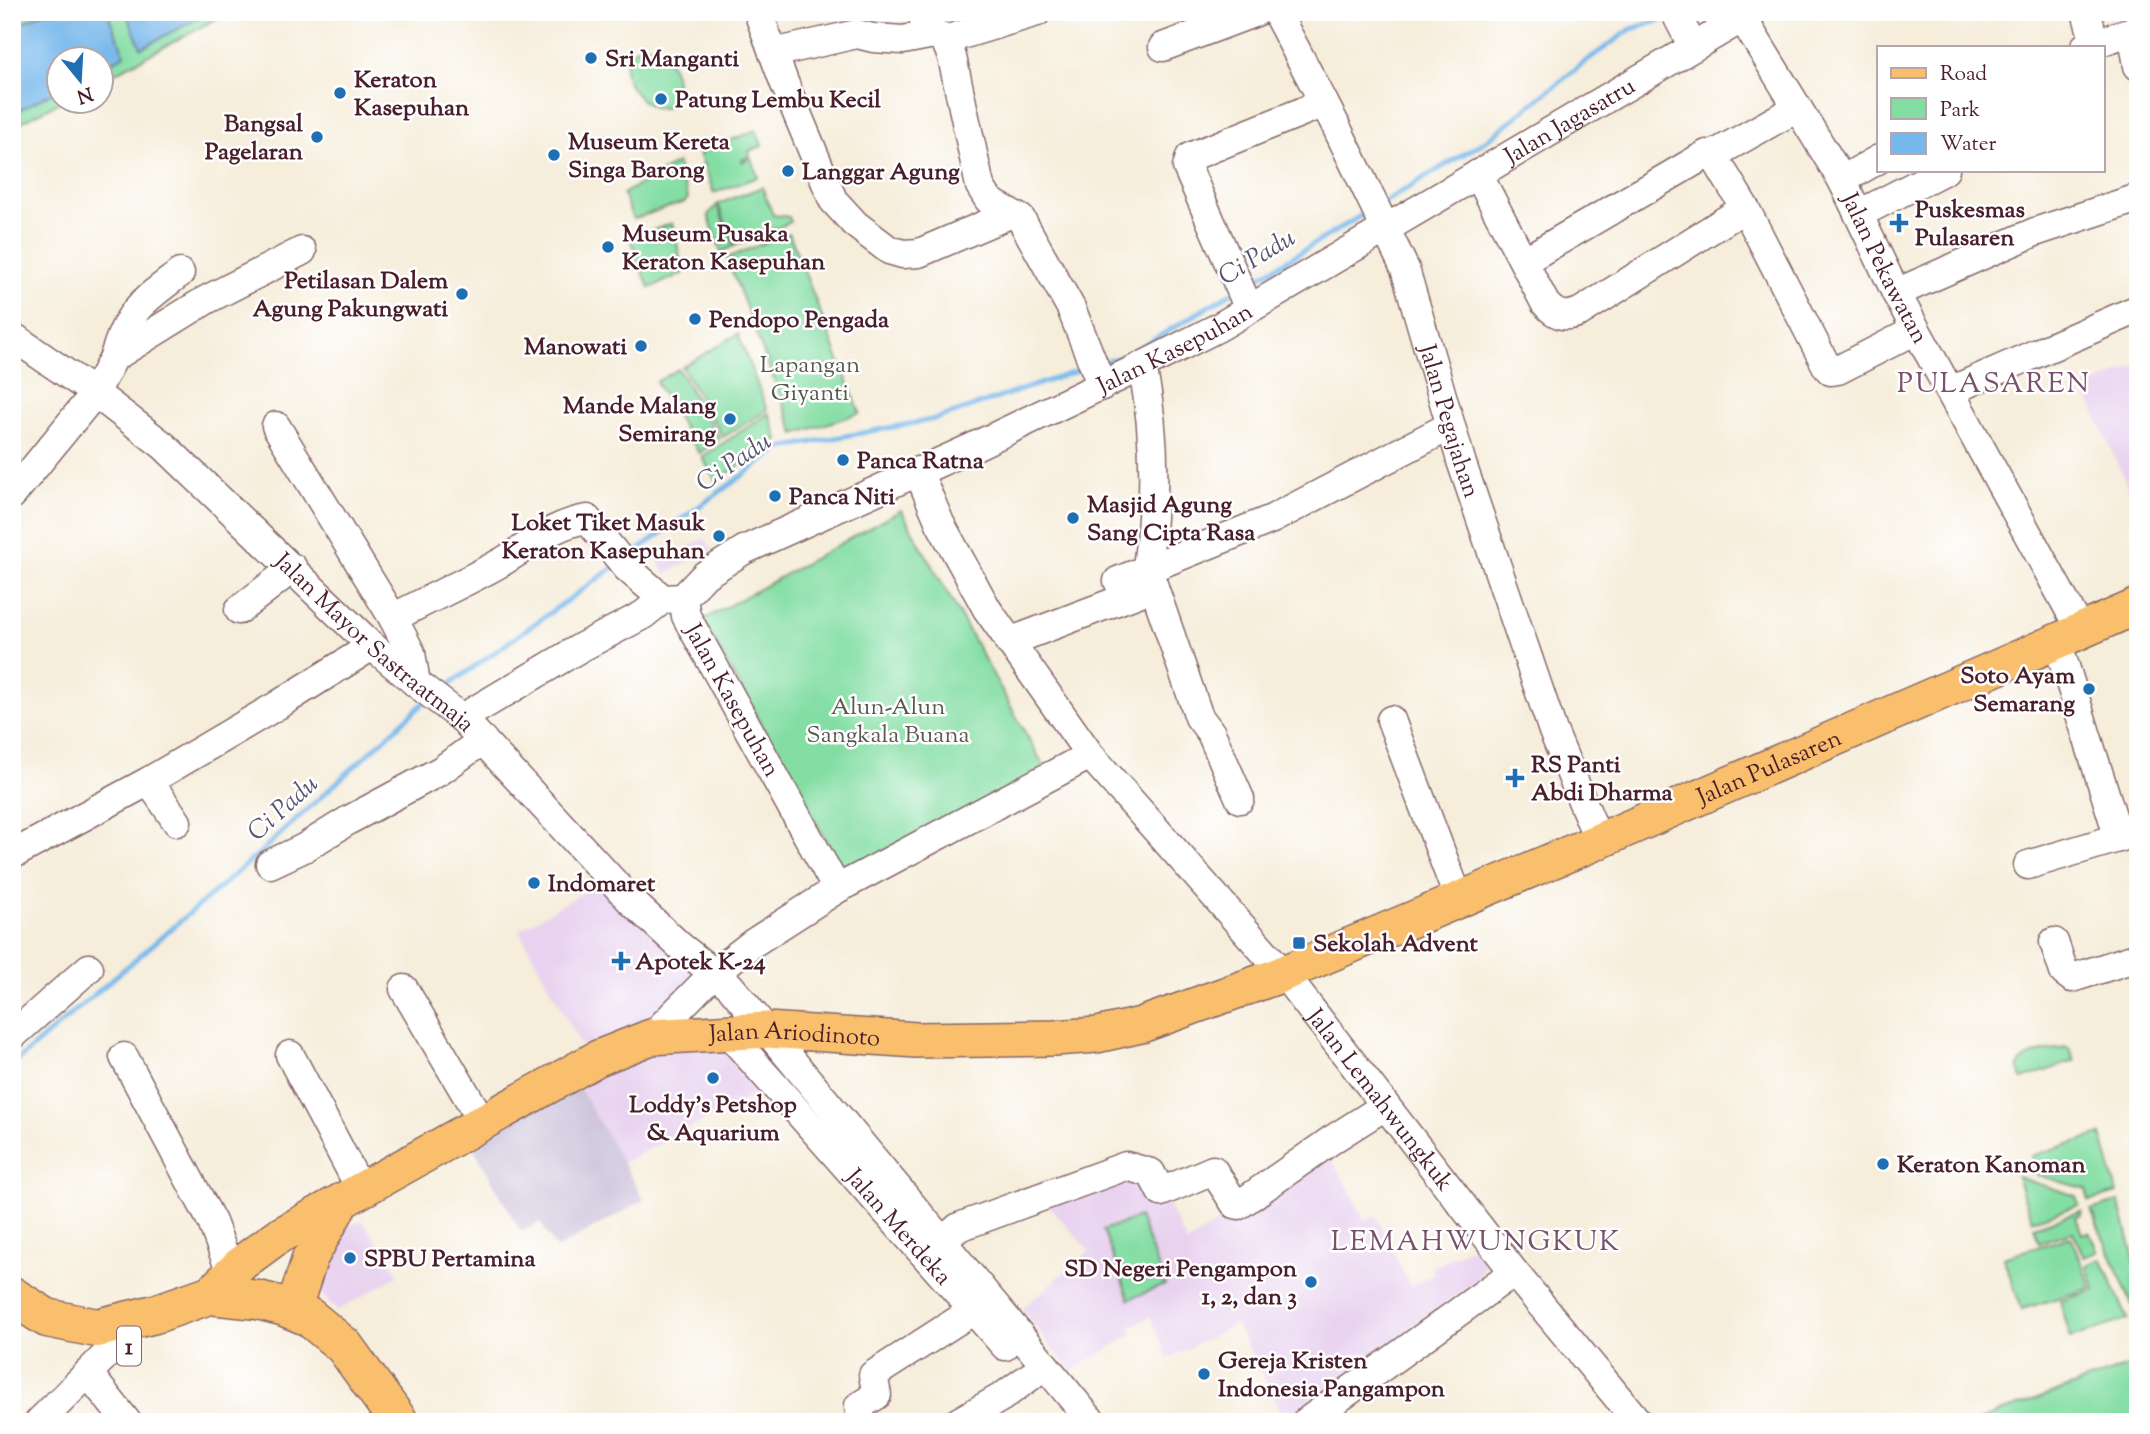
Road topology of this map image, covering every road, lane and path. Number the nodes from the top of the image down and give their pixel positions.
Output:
1 (758, 12) edge
2 (1038, 12) edge
3 (1256, 12) edge
4 (1276, 12) edge
5 (2086, 12) edge
6 (1748, 16) edge
7 (933, 29) edge
8 (2135, 29) edge
9 (1685, 32) edge
10 (2090, 45) edge
11 (1163, 47) dead end
12 (773, 53) junction
13 (2138, 66) edge
14 (1324, 103) junction
15 (1797, 108) junction
16 (1713, 155) junction
17 (1877, 160) edge
18 (1941, 172) edge
19 (1478, 174) junction
20 (1842, 180) junction
21 (2138, 198) edge
22 (1745, 208) junction
23 (1010, 214) junction
24 (1378, 214) junction
25 (1859, 214) junction
26 (302, 251) dead end
27 (1524, 261) junction
28 (180, 273) dead end
29 (1896, 293) junction
30 (1244, 299) junction
31 (2138, 309) edge
32 (1916, 330) junction
33 (17, 349) edge
34 (114, 357) junction
35 (1142, 366) junction
36 (1100, 380) junction
37 (1950, 391) junction
38 (95, 393) junction
39 (276, 426) dead end
40 (1450, 426) junction
41 (918, 471) junction
42 (12, 495) edge
43 (293, 568) junction
44 (1150, 577) junction
45 (1118, 580) dead end
46 (673, 598) junction
47 (2138, 606) edge
48 (239, 610) dead end
49 (393, 618) junction
50 (2069, 636) junction
51 (1009, 642) junction
52 (372, 646) junction
53 (416, 684) junction
54 (456, 713) junction
55 (1391, 720) dead end
56 (482, 740) junction
57 (1090, 755) junction
58 (149, 781) junction
59 (1240, 799) dead end
60 (177, 822) dead end
61 (2129, 835) edge
62 (1599, 841) junction
63 (15, 849) edge
64 (270, 864) dead end
65 (2028, 865) dead end
66 (837, 889) junction
67 (1459, 900) junction
68 (2054, 942) dead end
69 (2138, 957) edge
70 (89, 968) dead end
71 (713, 973) junction
72 (1283, 973) junction
73 (404, 989) dead end
74 (767, 1030) junction
75 (729, 1034) junction
76 (12, 1036) edge
77 (651, 1037) junction
78 (290, 1055) dead end
79 (124, 1057) dead end
80 (1385, 1106) junction
81 (483, 1123) junction
82 (351, 1198) junction
83 (942, 1241) junction
84 (1514, 1272) junction
85 (226, 1289) junction
86 (12, 1296) edge
87 (293, 1310) junction
88 (986, 1314) junction
89 (12, 1326) edge
90 (109, 1348) junction
91 (1031, 1377) junction
92 (39, 1422) edge
93 (127, 1422) edge
94 (399, 1422) edge
95 (861, 1422) edge
96 (958, 1422) edge
97 (1067, 1422) edge
98 (1092, 1422) edge
99 (1306, 1422) edge
100 (1638, 1422) edge

1 - 12 street
2 - 7 street
3 - 11 street
4 - 14 street, Jalan Pegajahan
5 - 10 street
6 - 9 street, Jalan Jagasatru
6 - 15 street, Jalan Pekawatan
7 - 12 street
7 - 23 street
8 - 10 street
8 - 13 street
9 - 19 street, Jalan Jagasatru
12 - 23 street
14 - 24 street, Jalan Pegajahan
14 - 30 street
15 - 16 street
15 - 20 street, Jalan Pekawatan
16 - 22 street
16 - 27 street
17 - 20 street
18 - 25 street
19 - 24 street, Jalan Jagasatru
19 - 27 street
20 - 25 street, Jalan Pekawatan
21 - 29 street
22 - 27 street
22 - 32 street
23 - 36 street
24 - 30 street, Jalan Kasepuhan
24 - 40 street, Jalan Pegajahan
25 - 29 street, Jalan Pekawatan
26 - 34 street
28 - 34 street
29 - 32 street, Jalan Pekawatan
30 - 35 street, Jalan Kasepuhan
31 - 37 street
32 - 37 street, Jalan Pekawatan
33 - 38 street, Jalan Mayor Sastraatmaja
34 - 38 street
35 - 36 street, Jalan Kasepuhan
35 - 44 street
36 - 41 street, Jalan Kasepuhan
37 - 50 street, Jalan Pekawatan
38 - 42 street
38 - 43 street, Jalan Mayor Sastraatmaja
39 - 49 street
40 - 44 street
40 - 62 street, Jalan Pegajahan
41 - 46 street, Jalan Kasepuhan
41 - 51 street
43 - 48 street
43 - 52 street, Jalan Mayor Sastraatmaja
44 - 45 street
44 - 51 street
44 - 59 street
46 - 49 street
46 - 54 street
46 - 66 street, Jalan Kasepuhan
47 - 50 main road, Jalan Pulasaren
49 - 53 street
50 - 61 street, Jalan Pekawatan
50 - 62 main road, Jalan Pulasaren
51 - 57 street
52 - 53 street, Jalan Mayor Sastraatmaja
52 - 58 street
53 - 54 street, Jalan Mayor Sastraatmaja
54 - 56 street, Jalan Mayor Sastraatmaja
55 - 67 street
56 - 64 street
56 - 71 street, Jalan Mayor Sastraatmaja
57 - 66 street
57 - 72 street
58 - 60 street
58 - 63 street
61 - 65 street
62 - 67 main road, Jalan Pulasaren
66 - 71 street
67 - 72 main road, Jalan Pulasaren
68 - 69 street
70 - 76 street
71 - 74 street, Jalan Mayor Sastraatmaja
71 - 77 street
72 - 74 main road, Jalan Ariodinoto
72 - 80 street, Jalan Lemahwungkuk
73 - 81 street
74 - 75 main road, Jalan Ariodinoto
74 - 83 street, Jalan Merdeka
75 - 77 main road, Jalan Ariodinoto
75 - 88 street, Jalan Merdeka
77 - 81 main road, Jalan Ariodinoto
78 - 82 street
79 - 85 street
80 - 83 street
80 - 84 street, Jalan Lemahwungkuk
81 - 82 main road, Jalan Ariodinoto
82 - 85 main road, Jalan Ariodinoto
82 - 87 main road
83 - 88 street, Jalan Merdeka
84 - 99 street
84 - 100 street, Jalan Lemahwungkuk
85 - 87 highway
85 - 90 highway, 1
86 - 90 highway, 1
87 - 94 highway
88 - 91 street, Jalan Merdeka
88 - 95 street
88 - 98 street, Jalan Merdeka
89 - 90 highway, 1
90 - 92 street
90 - 93 street
91 - 96 street
91 - 97 street, Jalan Merdeka

